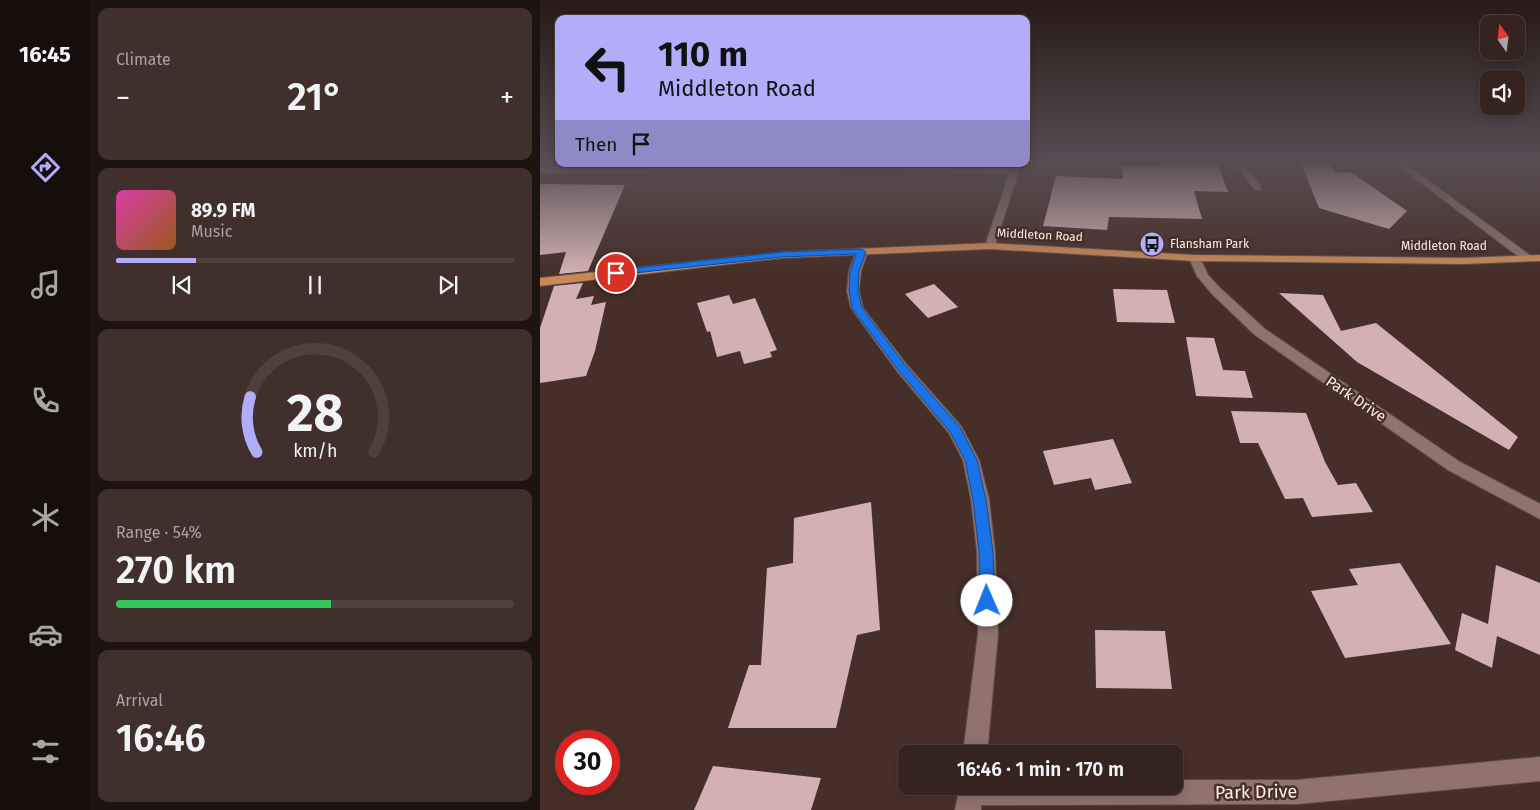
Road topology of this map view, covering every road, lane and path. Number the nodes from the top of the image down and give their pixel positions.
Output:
1 (1005, 198) edge
2 (1446, 198) edge
3 (990, 246) junction
4 (862, 252) junction
5 (1196, 258) junction
6 (1527, 258) junction
7 (1540, 258) edge
8 (540, 282) edge
9 (1540, 512) edge
10 (976, 745) edge
11 (1540, 769) edge
12 (971, 796) edge

1 - 3 street
2 - 6 street
3 - 4 main road, Middleton Road
3 - 5 main road, Middleton Road
4 - 8 main road, Middleton Road
4 - 10 street
5 - 6 main road, Middleton Road
5 - 9 street, Park Drive
6 - 7 main road, Middleton Road
11 - 12 street, Park Drive

